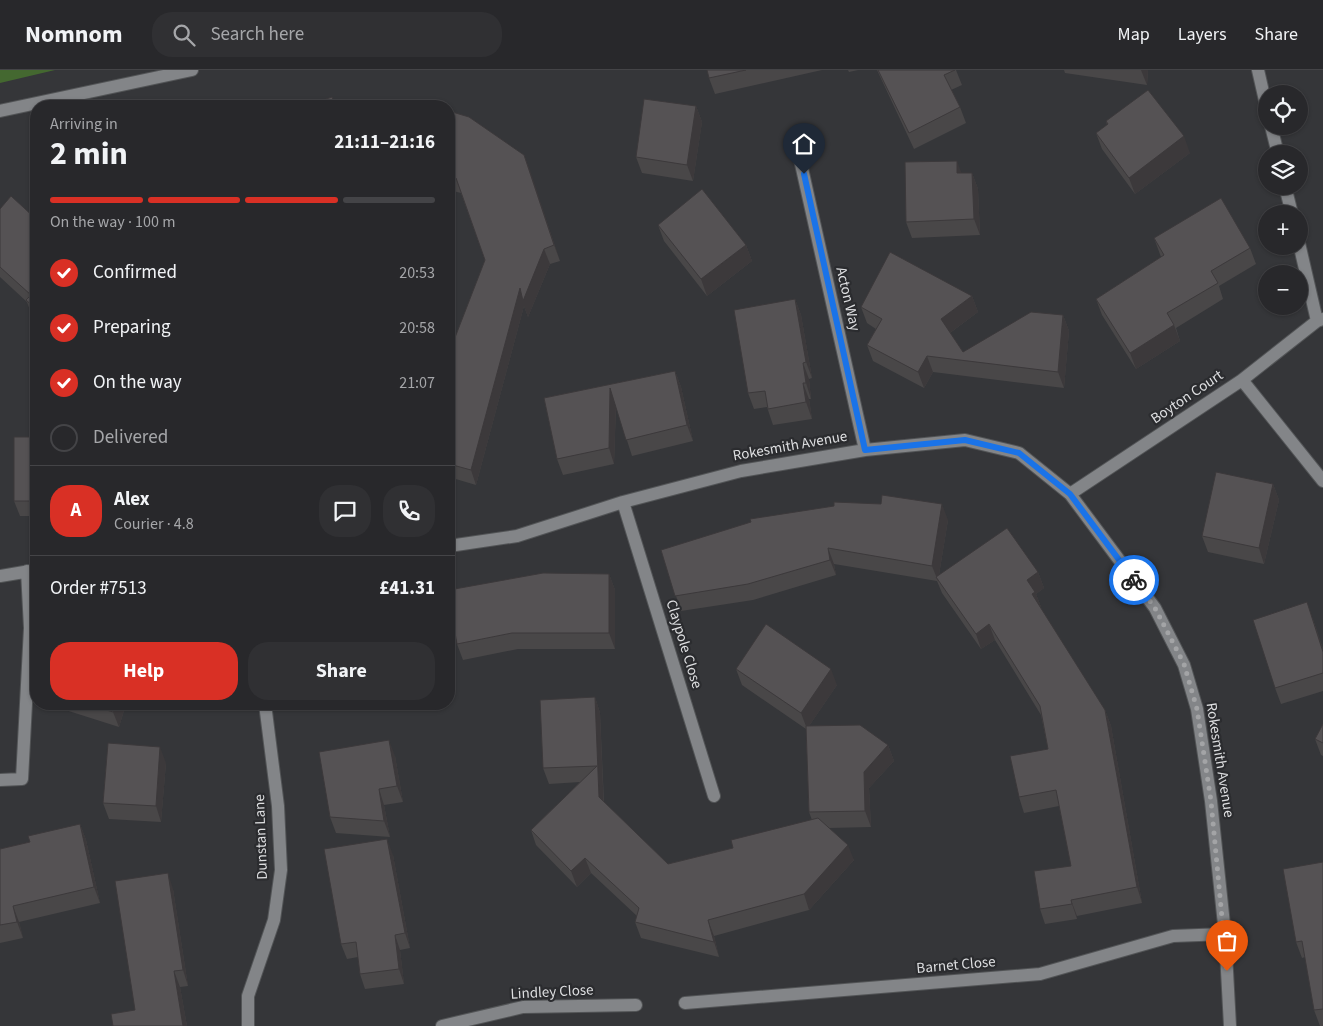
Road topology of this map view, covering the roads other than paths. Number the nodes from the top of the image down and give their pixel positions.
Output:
1 (192, 70) edge
2 (1258, 70) edge
3 (1261, 85) edge
4 (52, 100) edge
5 (30, 105) edge
6 (0, 111) edge
7 (799, 155) dead end
8 (1302, 255) edge
9 (1320, 320) edge
10 (1242, 380) junction
11 (865, 450) junction
12 (1323, 481) edge
13 (1070, 494) junction
14 (623, 502) junction
15 (455, 545) edge
16 (30, 570) edge
17 (0, 576) edge
18 (30, 628) edge
19 (266, 710) edge
20 (0, 780) edge
21 (714, 796) dead end
22 (1224, 934) junction
23 (685, 1003) dead end
24 (636, 1005) dead end
25 (248, 1026) edge
26 (442, 1026) edge
27 (1230, 1026) edge

1 - 4 street
2 - 3 street
5 - 6 street
7 - 11 street, Acton Way
8 - 9 street, Boyton Court
9 - 10 street, Boyton Court
10 - 12 street
10 - 13 street, Boyton Court
11 - 13 street, Rokesmith Avenue
11 - 14 street, Rokesmith Avenue
13 - 22 street, Rokesmith Avenue
14 - 15 street, Rokesmith Avenue
14 - 21 street, Claypole Close
16 - 17 street
18 - 20 street
19 - 25 street, Dunstan Lane
22 - 23 street, Barnet Close
22 - 27 street, Rokesmith Avenue
24 - 26 street, Lindley Close

